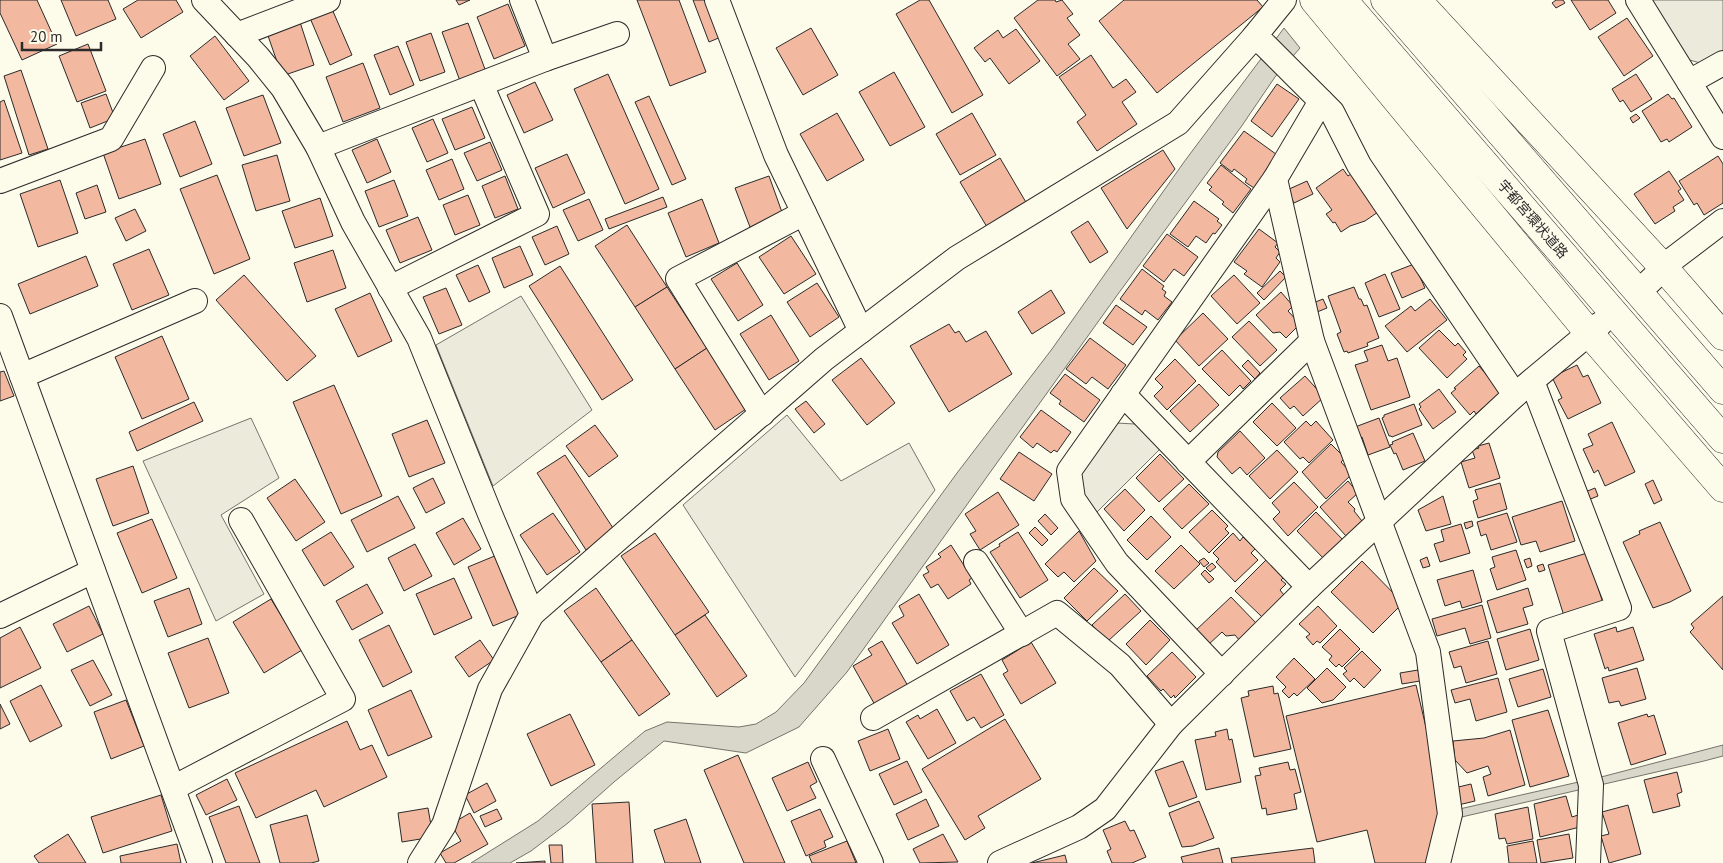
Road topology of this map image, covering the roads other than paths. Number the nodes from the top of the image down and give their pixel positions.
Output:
1 (204, 0) edge
2 (328, 0) edge
3 (522, 0) edge
4 (717, 0) edge
5 (1284, 0) edge
6 (1314, 0) edge
7 (1343, 0) edge
8 (1386, 0) edge
9 (1416, 0) edge
10 (1638, 0) edge
11 (617, 34) dead end
12 (237, 35) junction
13 (1259, 41) junction
14 (546, 59) junction
15 (1723, 63) edge
16 (153, 68) dead end
17 (1689, 82) junction
18 (481, 84) junction
19 (1321, 100) junction
20 (1723, 137) edge
21 (318, 147) junction
22 (1275, 179) junction
23 (0, 181) edge
24 (804, 213) junction
25 (1723, 221) edge
26 (1656, 275) junction
27 (390, 288) junction
28 (195, 301) dead end
29 (0, 316) edge
30 (1594, 329) junction
31 (861, 331) junction
32 (1723, 336) edge
33 (1312, 341) junction
34 (22, 376) junction
35 (1523, 388) junction
36 (1723, 390) edge
37 (1123, 394) junction
38 (762, 414) junction
39 (1723, 439) edge
40 (1188, 462) junction
41 (1723, 488) edge
42 (241, 520) dead end
43 (1379, 520) junction
44 (976, 562) dead end
45 (93, 570) junction
46 (1309, 587) junction
47 (532, 614) junction
48 (0, 616) edge
49 (1022, 634) junction
50 (1222, 674) junction
51 (873, 718) dead end
52 (1171, 724) junction
53 (823, 759) dead end
54 (173, 788) junction
55 (200, 863) edge
56 (420, 863) edge
57 (870, 863) edge
58 (1000, 863) edge
59 (1438, 863) edge
60 (1588, 863) edge

1 - 12 street
2 - 12 street
3 - 14 street
4 - 24 street
5 - 13 street
6 - 30 highway
7 - 39 highway, 宇都宮環状道路
8 - 36 highway
9 - 26 highway
10 - 17 street
11 - 14 street
12 - 21 street
13 - 19 street
13 - 31 street
14 - 18 street
15 - 17 street
16 - 23 street
17 - 20 street
18 - 21 street
18 - 27 street
19 - 22 street
19 - 35 street
21 - 27 street
22 - 33 street
22 - 37 street
24 - 31 street
24 - 38 street
25 - 26 street
26 - 32 highway
27 - 47 street
28 - 34 street
29 - 34 street
30 - 35 street
30 - 41 highway
31 - 38 street
33 - 40 street
33 - 43 street
34 - 45 street
35 - 43 street
35 - 60 street
37 - 40 street
37 - 50 street
38 - 47 street
40 - 46 street
42 - 54 street
43 - 46 street
43 - 59 street
44 - 49 street
45 - 48 street
45 - 54 street
46 - 50 street
47 - 56 street
49 - 51 street
49 - 52 street
50 - 52 street
52 - 58 street
53 - 57 street
54 - 55 street

